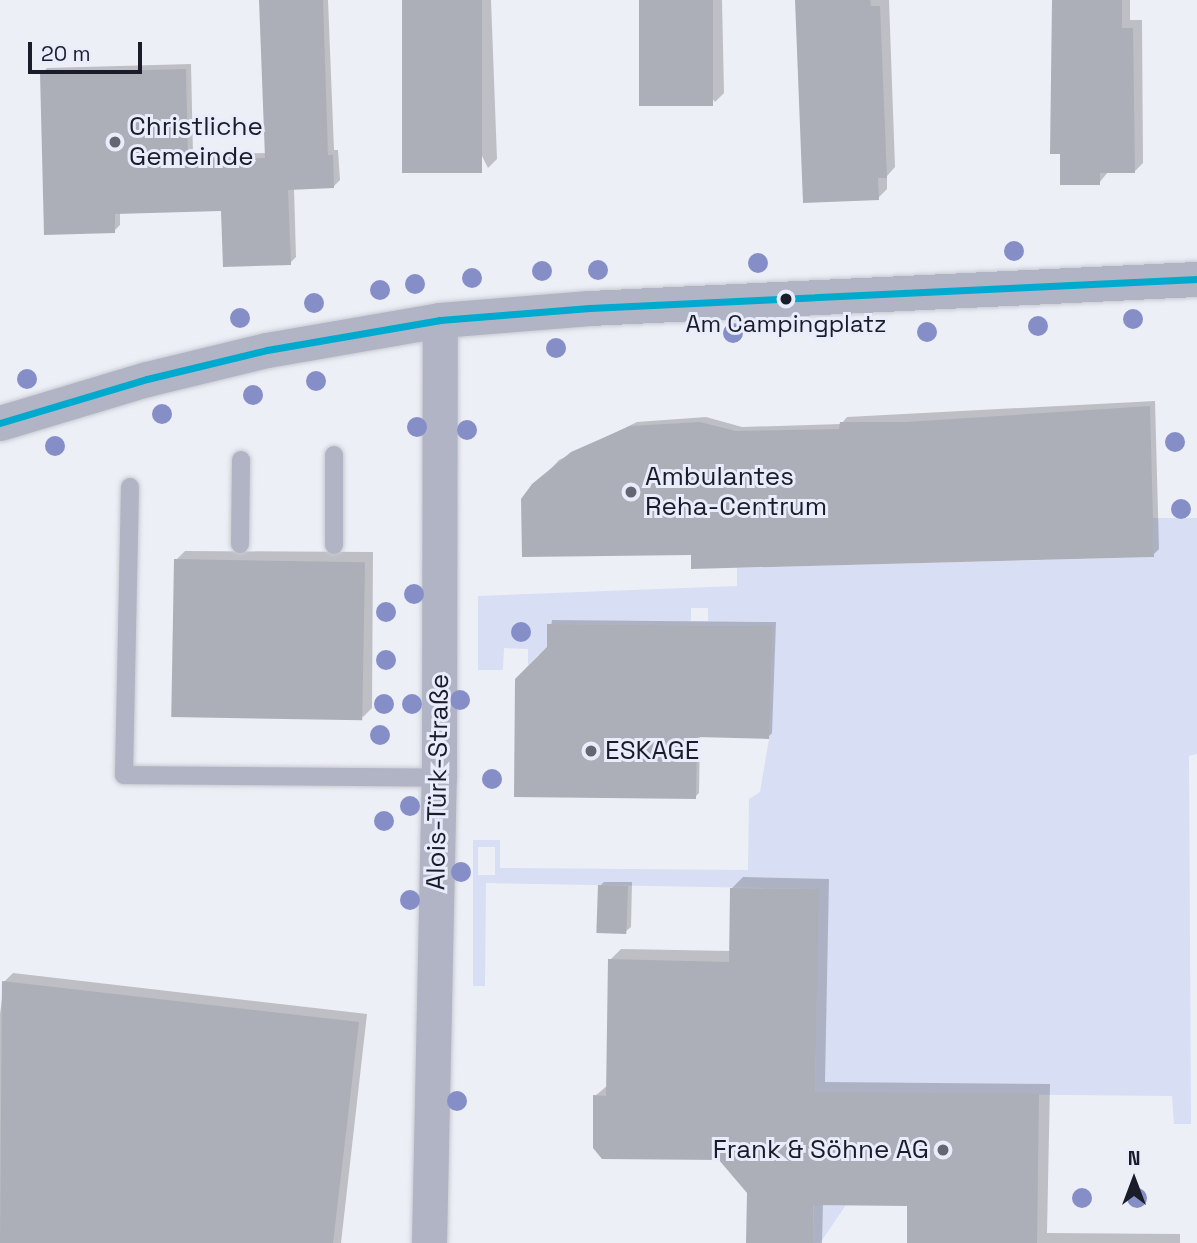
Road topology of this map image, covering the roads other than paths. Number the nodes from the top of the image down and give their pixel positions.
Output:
1 (1197, 279) edge
2 (440, 320) junction
3 (0, 423) edge
4 (334, 455) dead end
5 (241, 460) dead end
6 (130, 486) dead end
7 (240, 544) dead end
8 (334, 545) dead end
9 (439, 778) junction
10 (429, 1243) edge

1 - 2 street
2 - 3 street
2 - 9 street, Alois-Türk-Straße
4 - 8 lane
5 - 7 lane
6 - 9 lane
9 - 10 street, Alois-Türk-Straße

